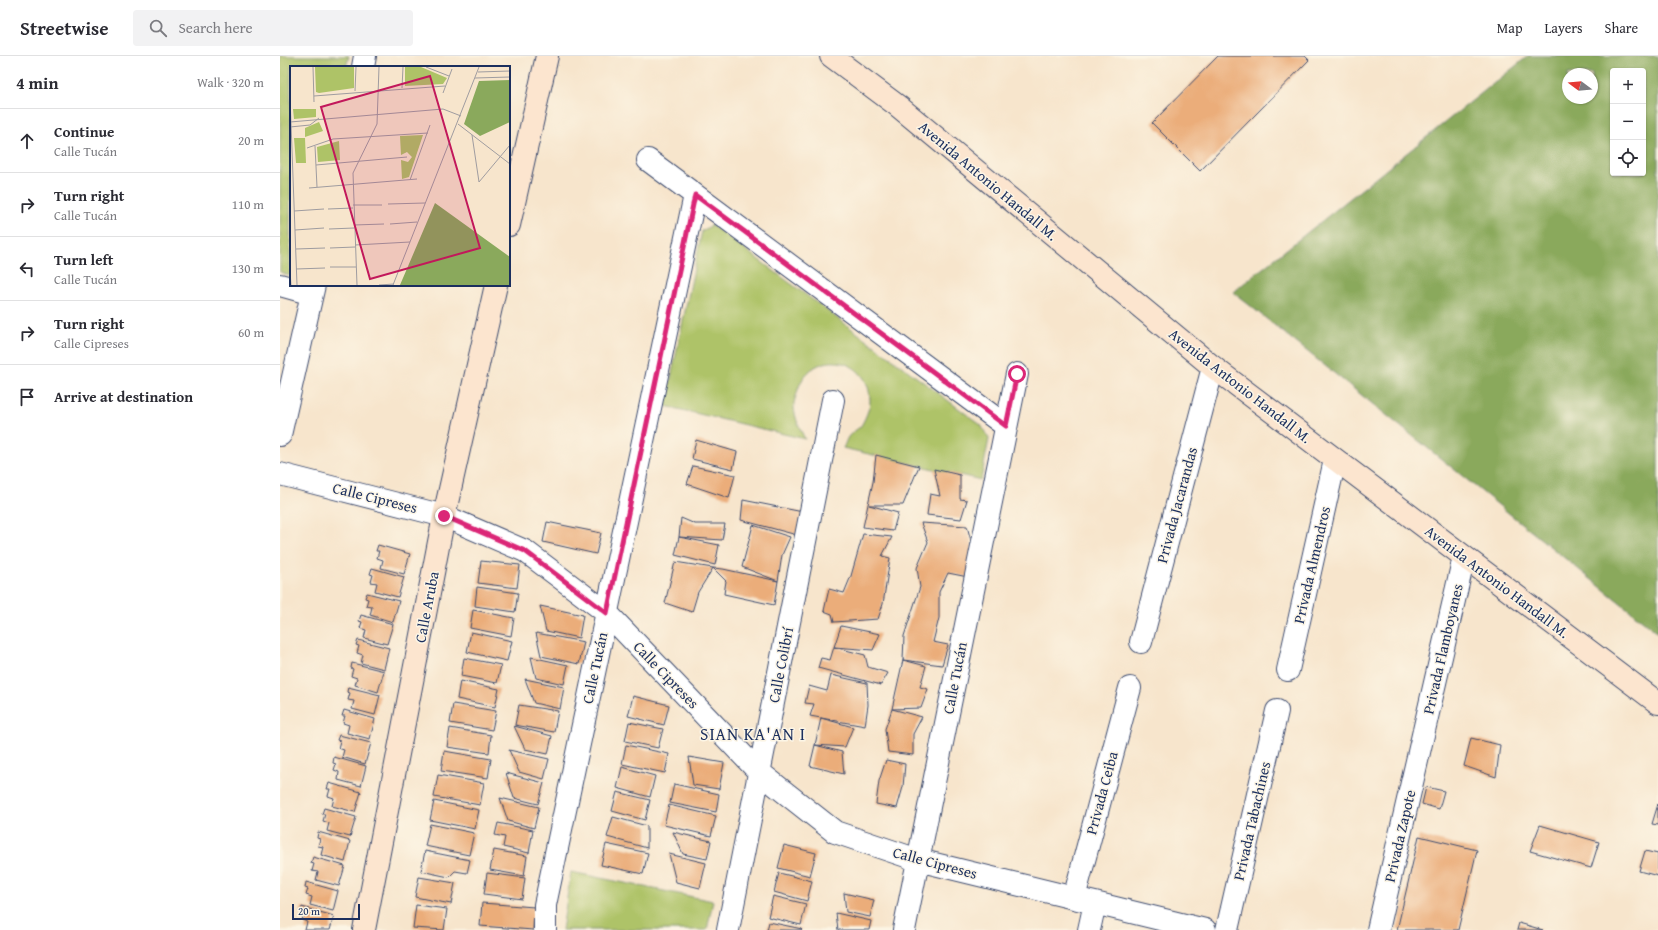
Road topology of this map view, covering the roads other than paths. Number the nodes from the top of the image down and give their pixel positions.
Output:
1 (366, 56) edge
2 (547, 56) edge
3 (831, 56) edge
4 (363, 66) edge
5 (648, 160) dead end
6 (695, 195) junction
7 (510, 221) edge
8 (280, 285) edge
9 (496, 286) edge
10 (313, 290) edge
11 (1212, 367) junction
12 (1017, 374) dead end
13 (833, 400) dead end
14 (1006, 426) junction
15 (280, 435) edge
16 (1336, 460) junction
17 (280, 474) edge
18 (444, 516) junction
19 (1464, 557) junction
20 (607, 613) junction
21 (1141, 642) dead end
22 (1288, 670) dead end
23 (1130, 688) dead end
24 (1658, 703) edge
25 (1277, 711) dead end
26 (1421, 742) joint
27 (759, 772) junction
28 (918, 860) junction
29 (1074, 898) junction
30 (1095, 903) junction
31 (364, 930) edge
32 (545, 930) edge
33 (728, 930) edge
34 (904, 930) edge
35 (1089, 930) edge
36 (1205, 930) edge
37 (1227, 930) edge
38 (1378, 930) edge

1 - 4 street
2 - 7 street
3 - 11 street, Avenida Antonio Handall M.
5 - 6 street
6 - 14 street
6 - 20 street, Calle Tucán
8 - 10 street
9 - 18 street, Calle Aruba
10 - 15 street
11 - 16 street, Avenida Antonio Handall M.
11 - 21 street, Privada Jacarandas
12 - 14 street, Calle Tucán
13 - 27 street, Calle Colibrí
14 - 28 street, Calle Tucán
16 - 19 street, Avenida Antonio Handall M.
16 - 22 street, Privada Almendros
17 - 18 street, Calle Cipreses
18 - 20 street, Calle Cipreses
18 - 31 street, Calle Aruba
19 - 24 street, Avenida Antonio Handall M.
19 - 26 street, Privada Flamboyanes
20 - 27 street, Calle Cipreses
20 - 32 street, Calle Tucán
23 - 29 street, Privada Ceiba
25 - 37 street, Privada Tabachines
26 - 38 street, Privada Zapote
27 - 28 street, Calle Cipreses
27 - 33 street, Calle Colibrí
28 - 29 street, Calle Cipreses
28 - 34 street, Calle Tucán
29 - 30 street, Calle Cipreses
30 - 35 street
30 - 36 street, Calle Cipreses

